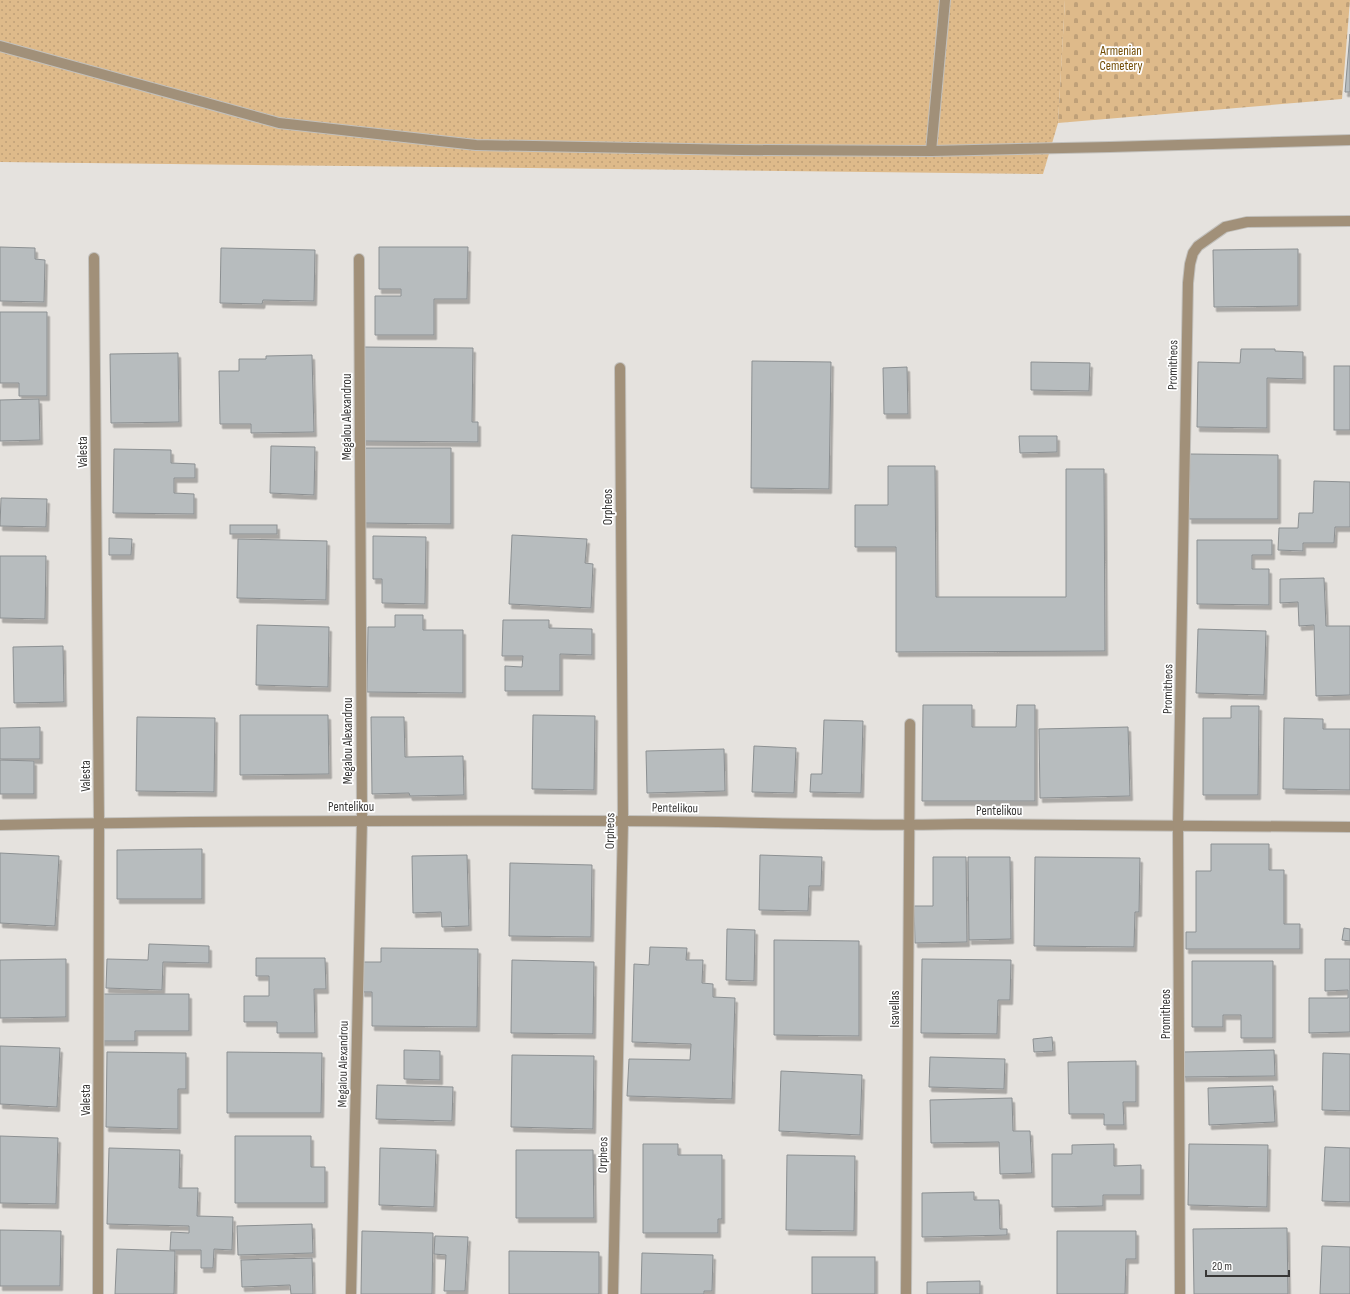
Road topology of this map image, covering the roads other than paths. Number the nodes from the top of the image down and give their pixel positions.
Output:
1 (945, 0) edge
2 (0, 46) edge
3 (1350, 140) edge
4 (931, 151) junction
5 (1350, 221) edge
6 (94, 258) dead end
7 (359, 259) dead end
8 (620, 368) dead end
9 (910, 724) dead end
10 (362, 820) junction
11 (623, 821) junction
12 (99, 823) junction
13 (0, 824) edge
14 (909, 825) junction
15 (1178, 825) junction
16 (1350, 827) edge
17 (98, 1294) edge
18 (351, 1294) edge
19 (613, 1294) edge
20 (906, 1294) edge
21 (1180, 1294) edge

1 - 4 street
2 - 4 street
3 - 4 street
5 - 15 street, Promitheos
6 - 12 street, Valesta
7 - 10 street, Megalou Alexandrou
8 - 11 street, Orpheos
9 - 14 street, Isavellas
10 - 11 street, Pentelikou
10 - 12 street, Pentelikou
10 - 18 street, Megalou Alexandrou
11 - 14 street, Pentelikou
11 - 19 street, Orpheos
12 - 13 street, Pentelikou
12 - 17 street, Valesta
14 - 15 street, Pentelikou
14 - 20 street, Isavellas
15 - 16 street, Pentelikou
15 - 21 street, Promitheos

